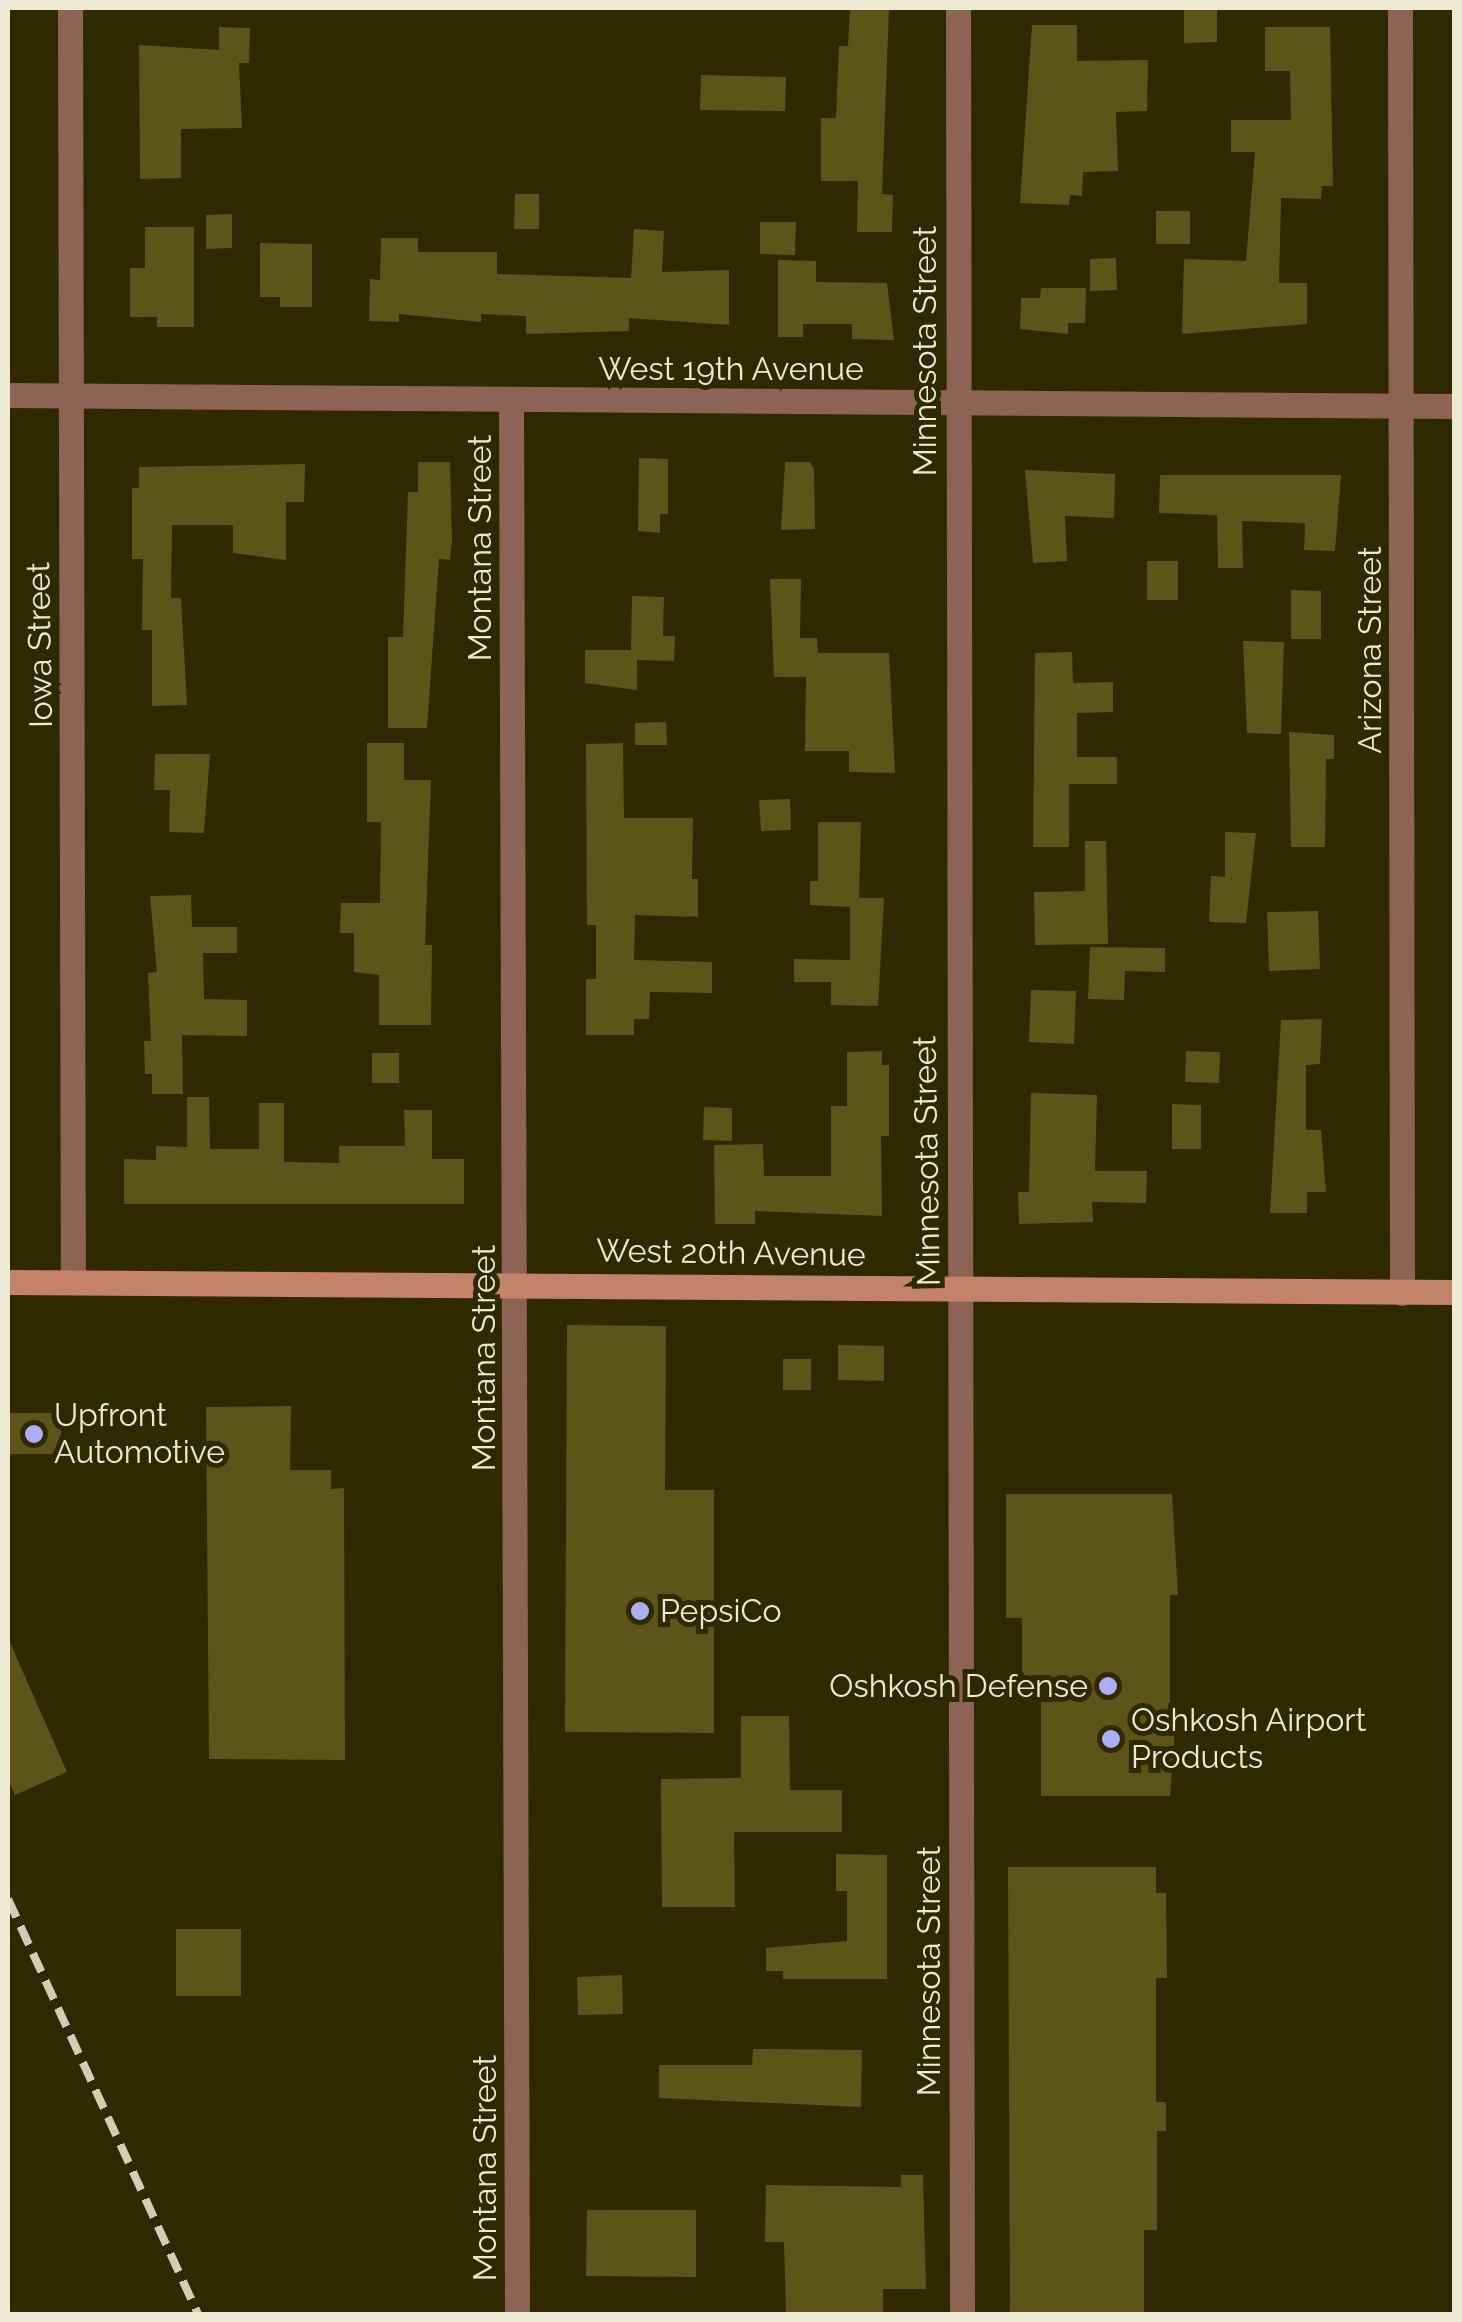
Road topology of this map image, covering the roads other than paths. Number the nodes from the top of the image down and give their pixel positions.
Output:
1 (70, 8) edge
2 (958, 8) edge
3 (1400, 8) edge
4 (8, 396) edge
5 (70, 396) junction
6 (511, 401) junction
7 (957, 401) junction
8 (1402, 406) junction
9 (1454, 406) edge
10 (8, 1282) edge
11 (72, 1282) junction
12 (517, 1284) junction
13 (961, 1288) junction
14 (1454, 1292) edge
15 (1402, 1293) junction
16 (517, 2314) edge
17 (962, 2314) edge

1 - 5 street, Iowa Street
2 - 7 street, Minnesota Street
3 - 8 street, Arizona Street
4 - 5 street, West 19th Avenue
5 - 6 street, West 19th Avenue
5 - 11 street, Iowa Street
6 - 7 street, West 19th Avenue
6 - 12 street, Montana Street
7 - 8 street, West 19th Avenue
7 - 13 street, Minnesota Street
8 - 9 street, West 19th Avenue
8 - 15 street, Arizona Street
10 - 11 main road, West 20th Avenue
11 - 12 main road, West 20th Avenue
12 - 13 main road, West 20th Avenue
12 - 16 street, Montana Street
13 - 15 main road, West 20th Avenue
13 - 17 street, Minnesota Street
14 - 15 main road, West 20th Avenue

